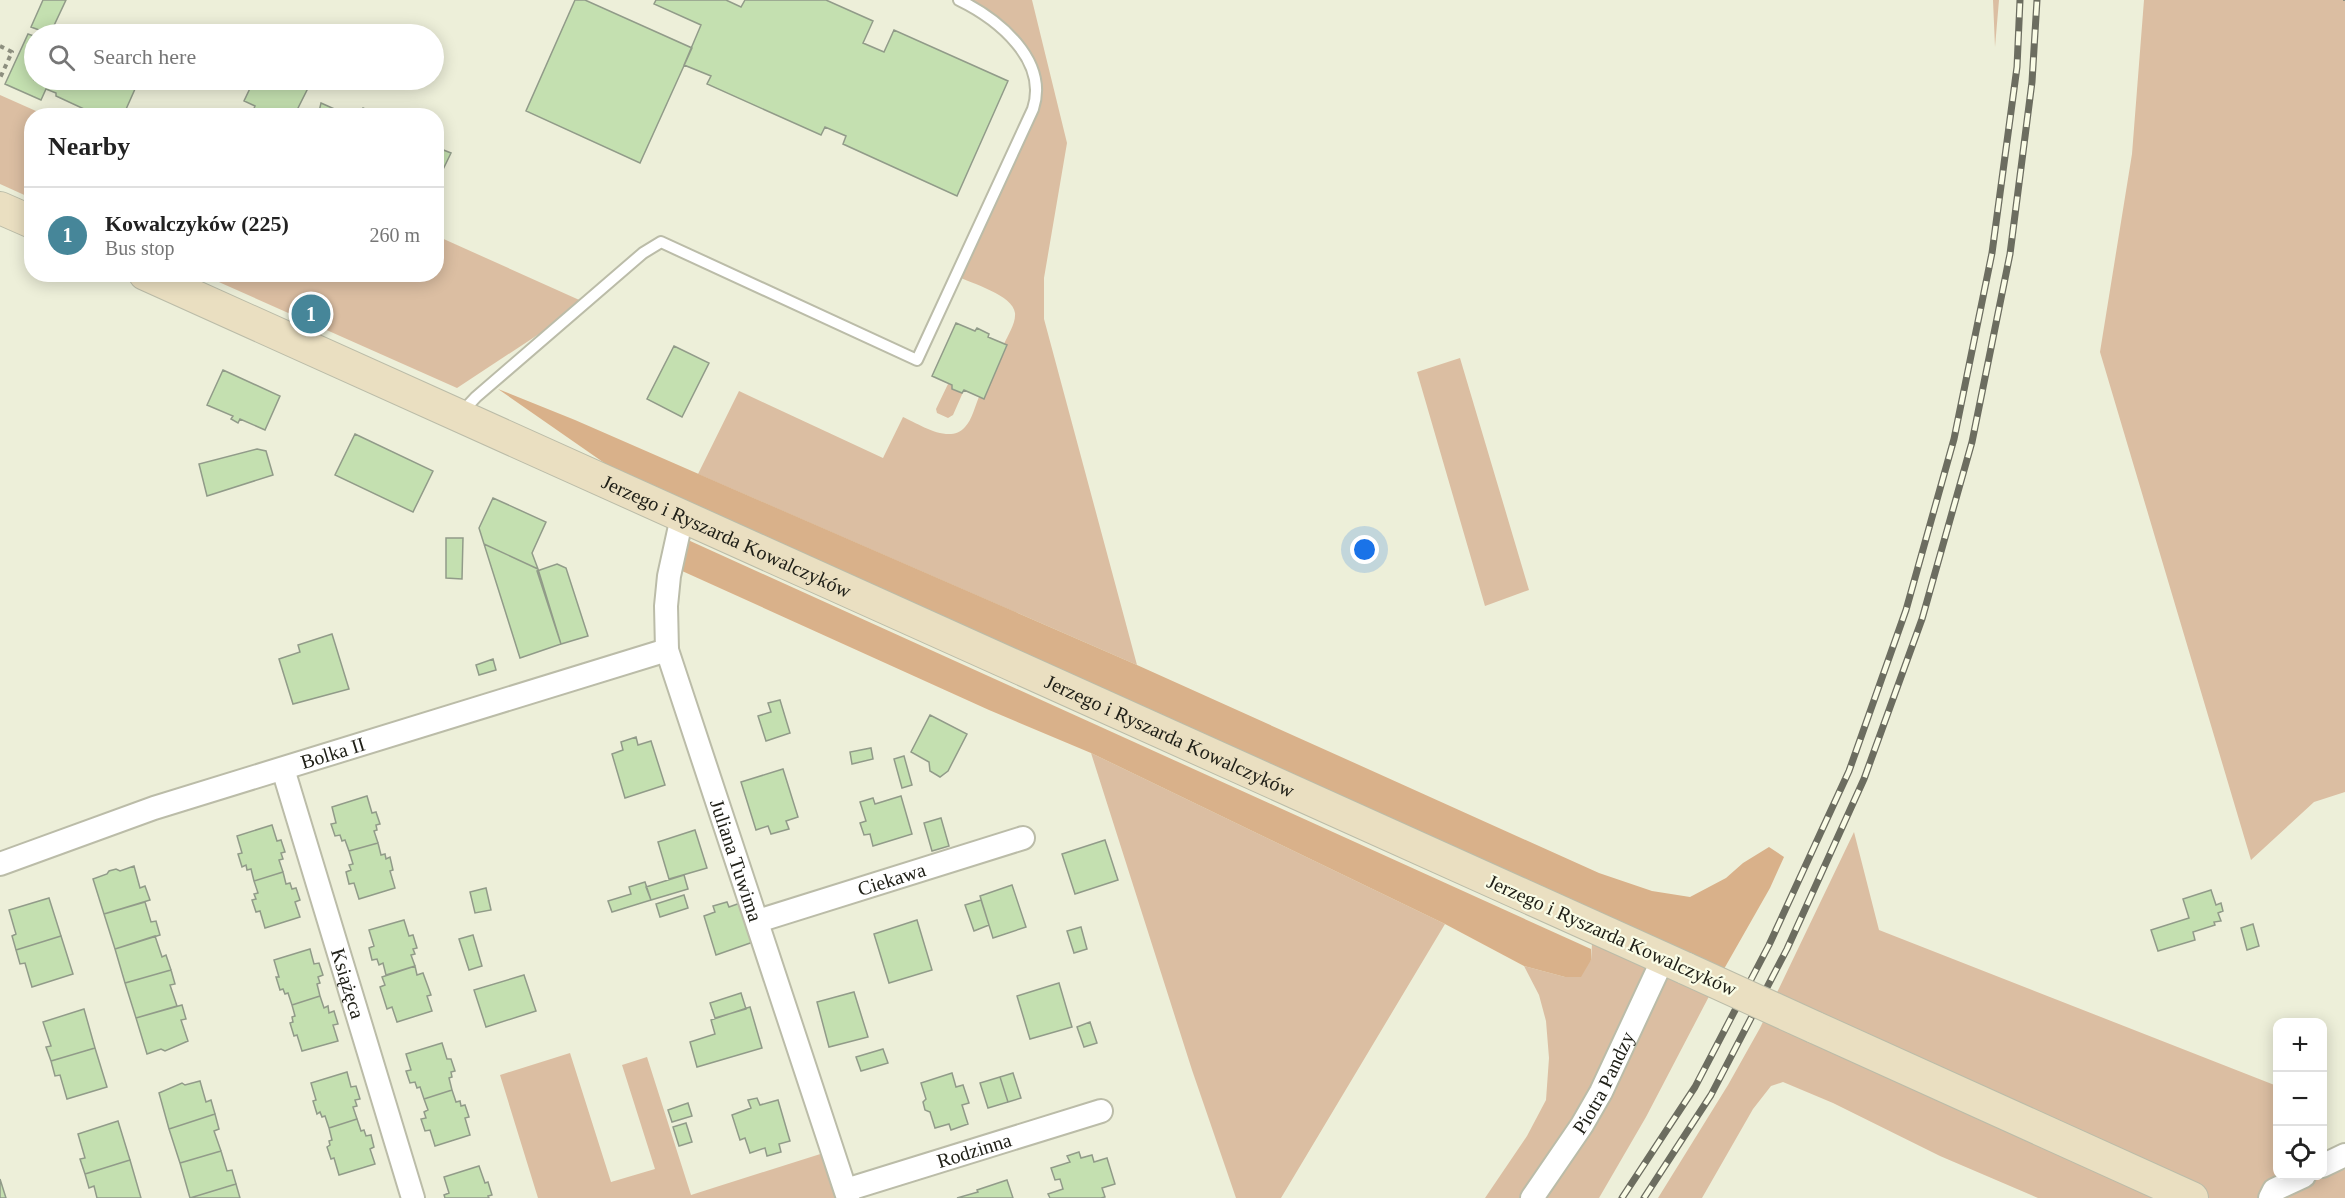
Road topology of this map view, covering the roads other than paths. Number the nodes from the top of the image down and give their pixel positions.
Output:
1 (959, 0) edge
2 (0, 208) edge
3 (24, 218) edge
4 (163, 282) edge
5 (458, 416) junction
6 (682, 516) junction
7 (668, 650) junction
8 (283, 769) junction
9 (1023, 838) dead end
10 (0, 864) edge
11 (758, 921) junction
12 (1675, 964) junction
13 (1101, 1111) dead end
14 (2345, 1155) edge
15 (2327, 1164) edge
16 (2295, 1180) edge
17 (847, 1194) edge
18 (413, 1198) edge
19 (1532, 1198) edge
20 (2192, 1198) edge
21 (2270, 1198) edge

1 - 5 lane
2 - 3 main road
4 - 5 main road, Jerzego i Ryszarda Kowalczyków
5 - 6 main road, Jerzego i Ryszarda Kowalczyków
6 - 7 street, Juliana Tuwima
6 - 12 main road, Jerzego i Ryszarda Kowalczyków
7 - 8 street, Bolka II
7 - 11 street, Juliana Tuwima
8 - 10 street, Bolka II
8 - 18 street, Książęca
9 - 11 street, Ciekawa
11 - 17 street, Juliana Tuwima
12 - 19 street, Piotra Pandzy
12 - 20 main road, Jerzego i Ryszarda Kowalczyków, bridge
13 - 17 street, Rodzinna
14 - 15 street
16 - 21 street

